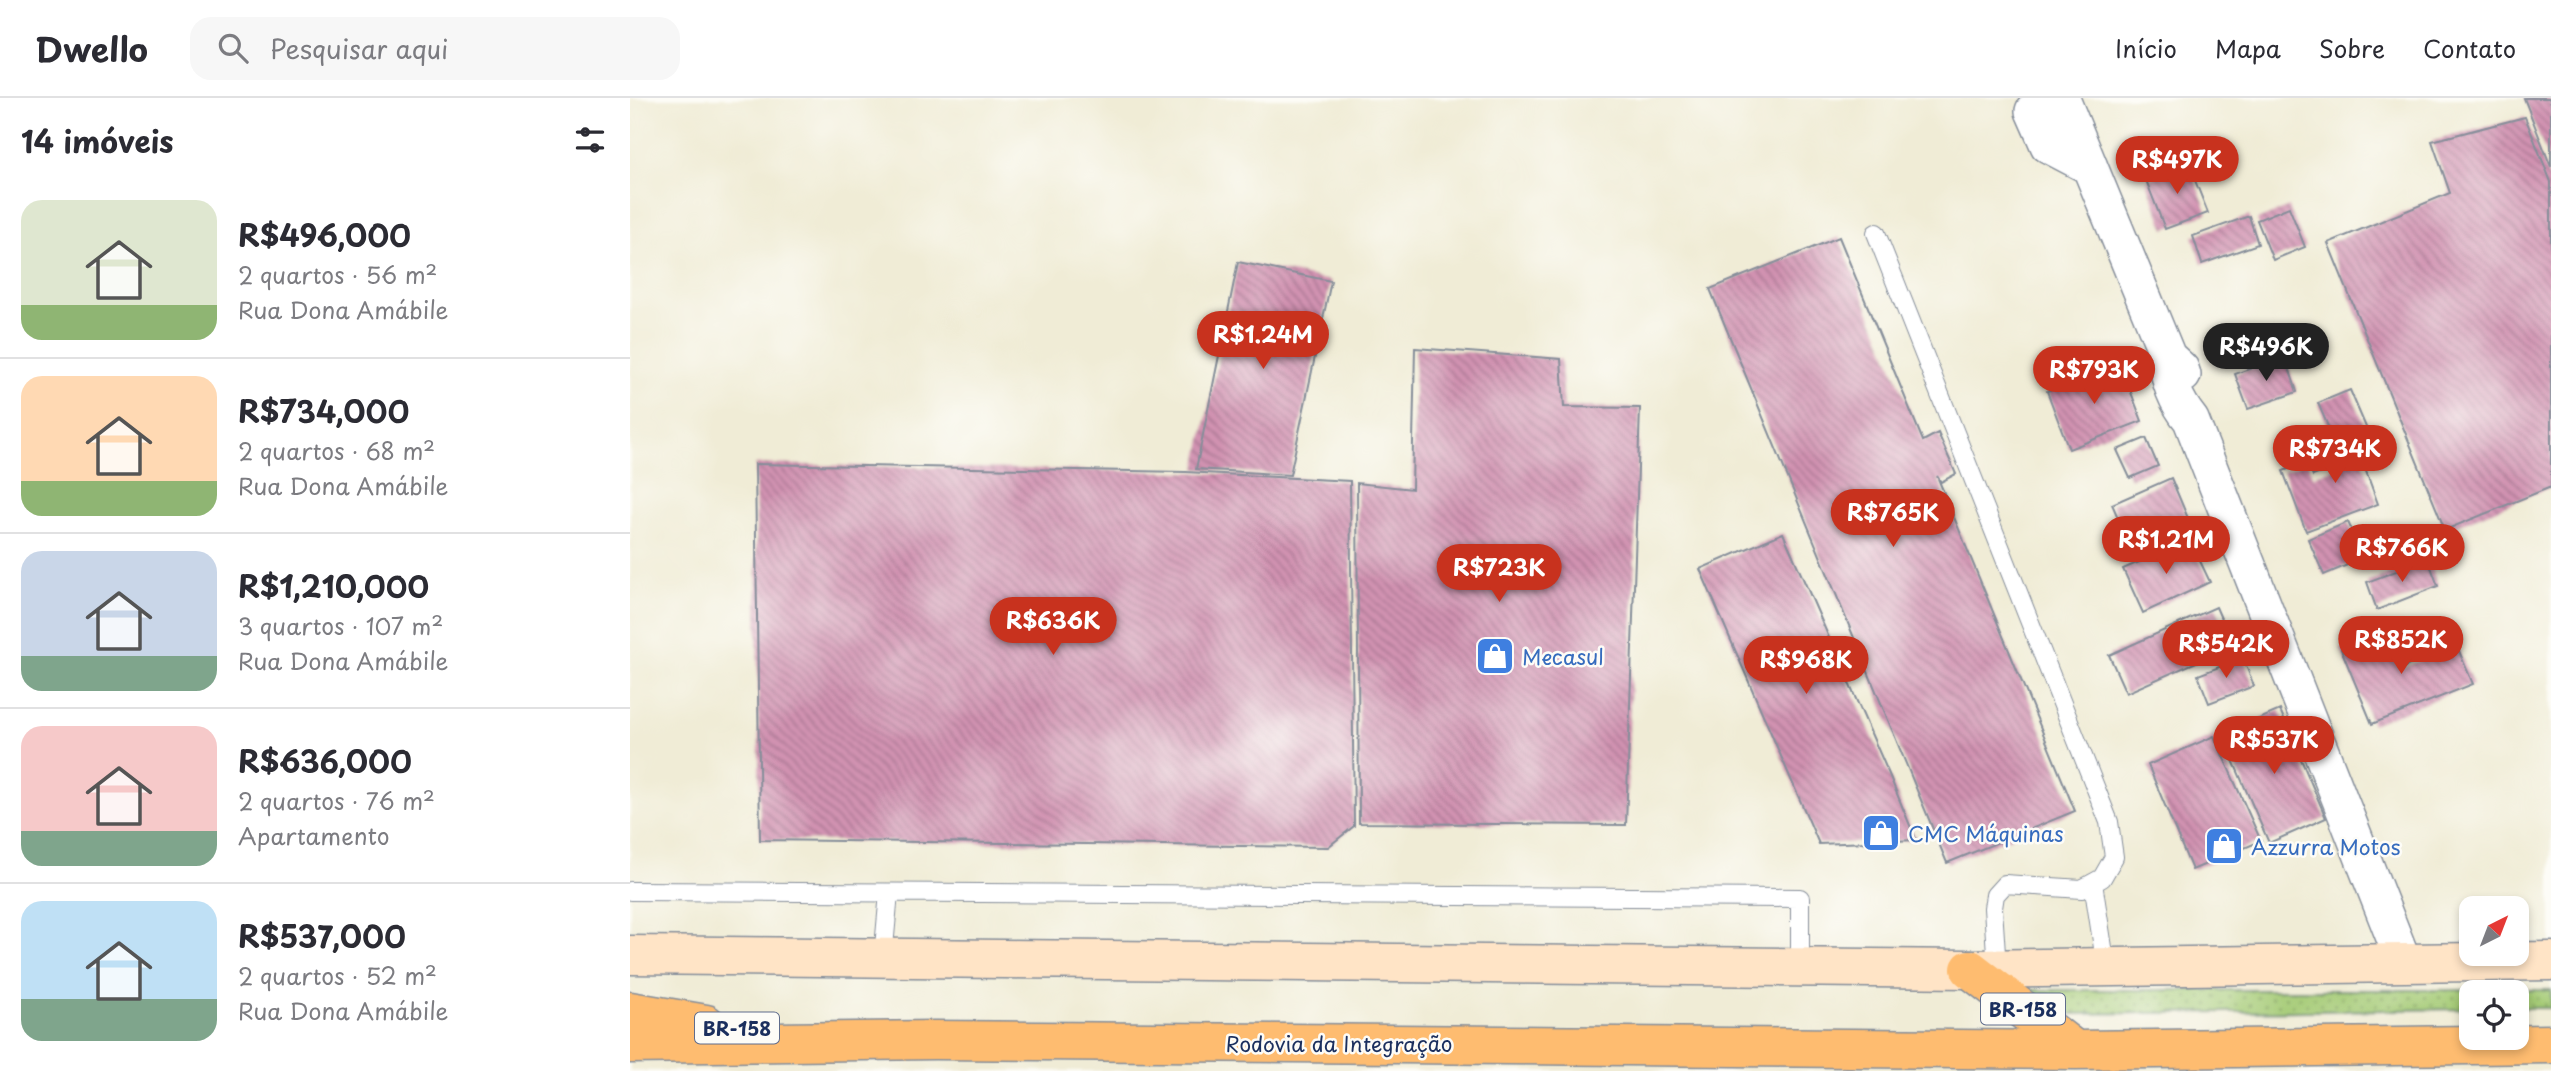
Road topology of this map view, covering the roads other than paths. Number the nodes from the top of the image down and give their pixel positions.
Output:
1 (2090, 167) dead end
2 (1876, 233) dead end
3 (2093, 883) junction
4 (630, 891) edge
5 (889, 893) junction
6 (630, 955) edge
7 (883, 958) junction
8 (2551, 961) edge
9 (2404, 963) junction
10 (1800, 967) junction
11 (2106, 967) junction
12 (1984, 969) junction
13 (630, 1011) edge
14 (844, 1042) junction
15 (630, 1044) edge
16 (2551, 1044) edge
17 (2075, 1050) junction

1 - 9 street
2 - 3 lane
3 - 11 lane
3 - 12 lane
4 - 5 lane
5 - 7 lane
5 - 10 lane
6 - 7 main road, BR-158
7 - 10 main road, BR-158
8 - 9 main road, BR-158
9 - 11 main road, BR-158
10 - 12 main road, BR-158
11 - 12 main road, BR-158
12 - 17 highway, BR-158
13 - 14 highway, BR-158
14 - 15 highway, Rodovia da Integração / BR-158
14 - 17 highway, Rodovia da Integração / BR-158
16 - 17 highway, Rodovia da Integração / BR-158

